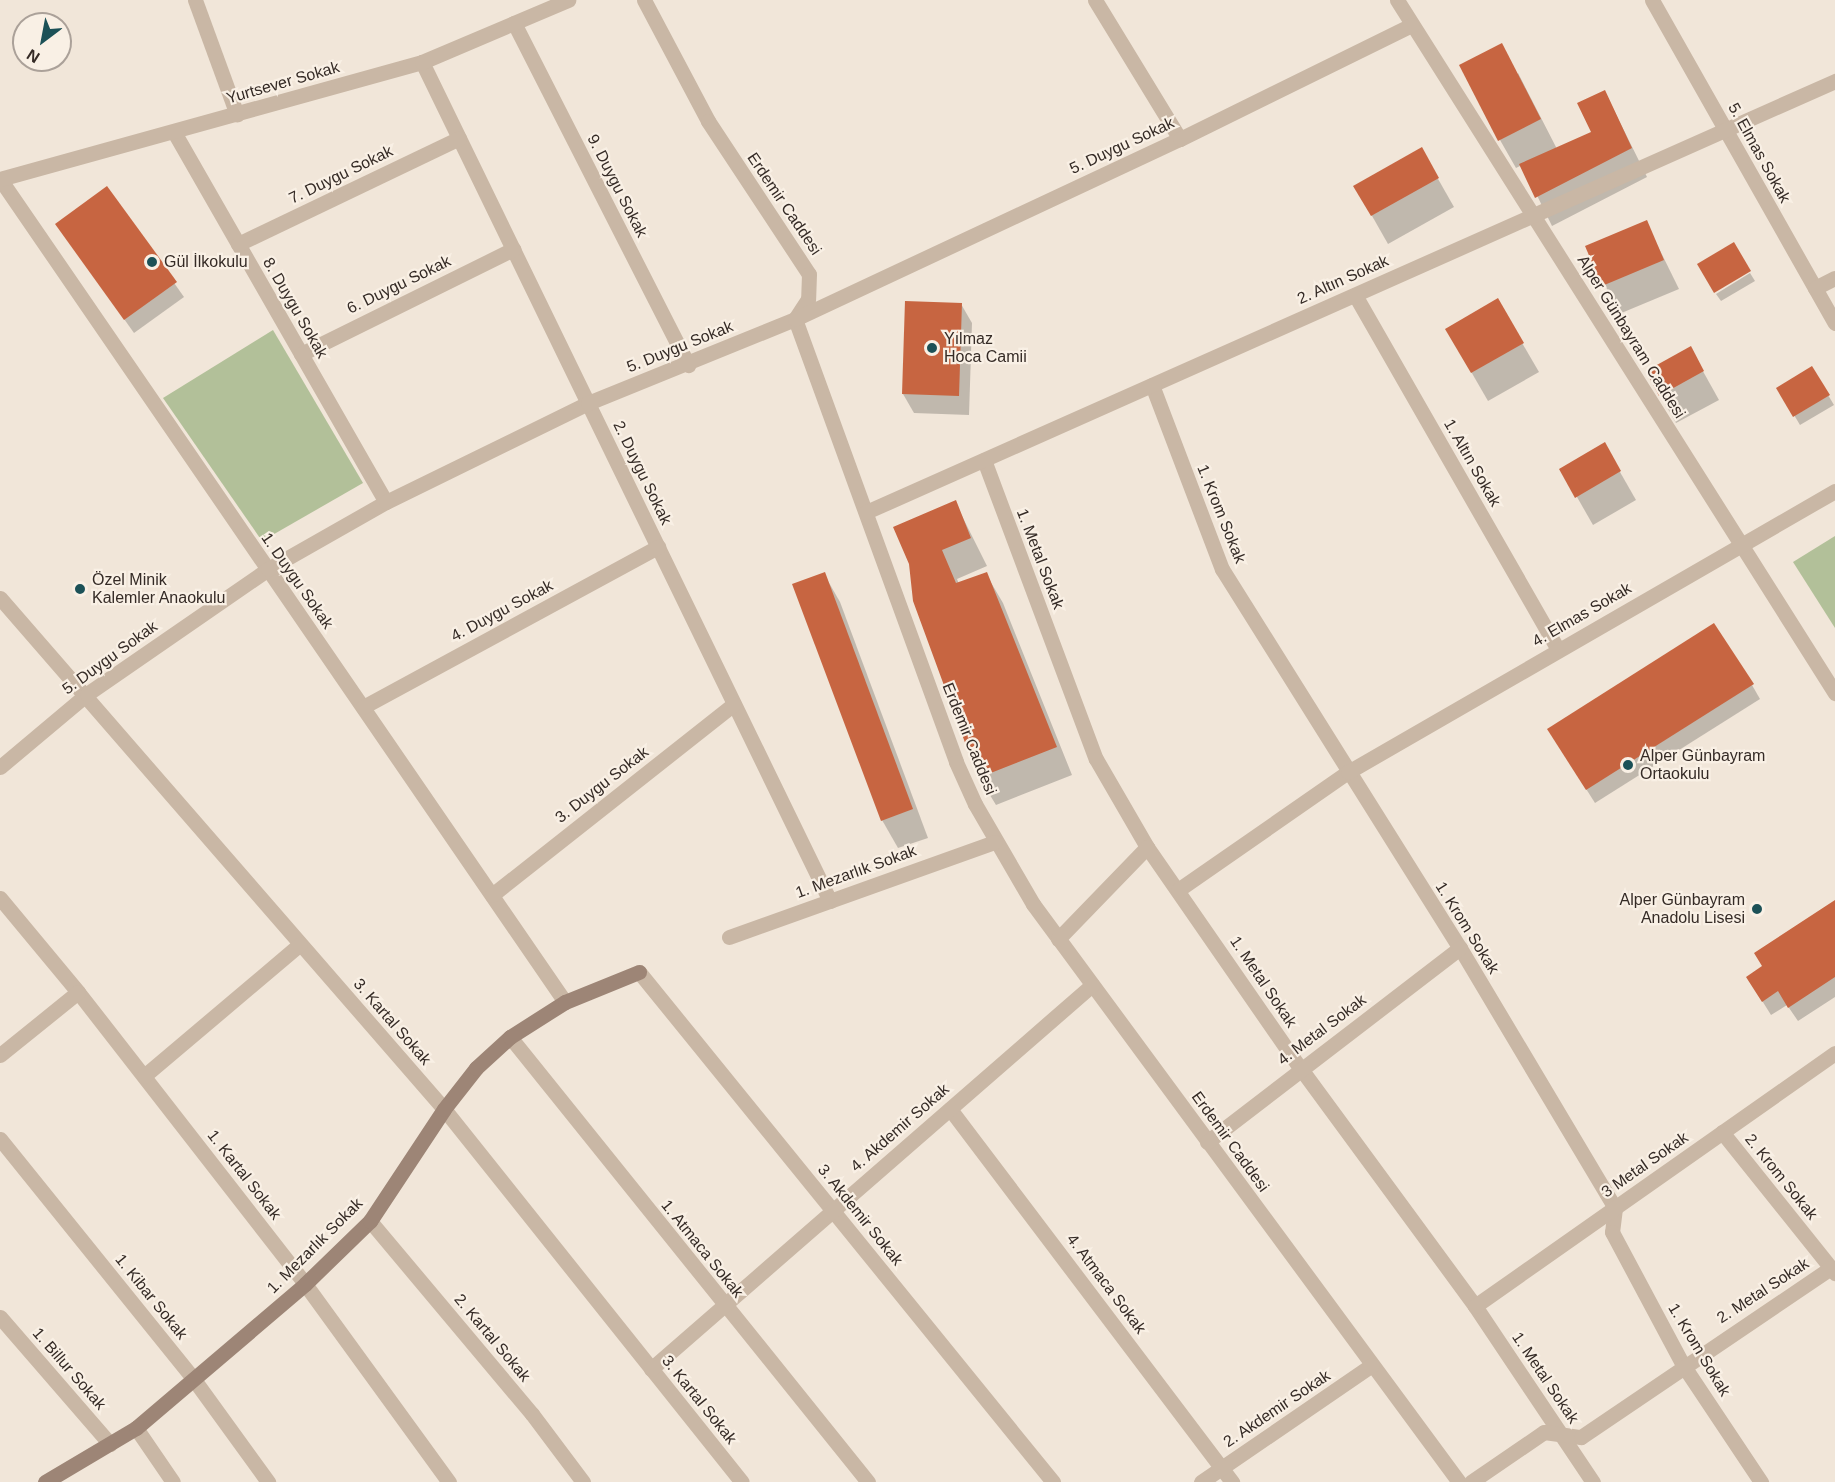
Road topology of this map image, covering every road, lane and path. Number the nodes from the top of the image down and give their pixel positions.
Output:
1 (195, 0) edge
2 (568, 0) edge
3 (644, 0) edge
4 (1095, 0) edge
5 (1397, 0) edge
6 (1652, 0) edge
7 (514, 23) junction
8 (1412, 25) junction
9 (422, 62) junction
10 (1835, 81) edge
11 (237, 115) junction
12 (1726, 130) junction
13 (174, 132) junction
14 (459, 138) junction
15 (1180, 139) junction
16 (0, 179) edge
17 (1533, 215) junction
18 (238, 244) junction
19 (513, 249) junction
20 (1835, 278) edge
21 (1815, 288) junction
22 (1355, 294) junction
23 (795, 319) junction
24 (1835, 323) edge
25 (301, 354) junction
26 (688, 365) junction
27 (1152, 385) junction
28 (588, 403) junction
29 (984, 460) junction
30 (1835, 491) edge
31 (386, 502) junction
32 (866, 512) junction
33 (1741, 543) junction
34 (658, 547) junction
35 (268, 569) junction
36 (0, 598) edge
37 (1558, 650) junction
38 (1835, 693) edge
39 (87, 694) junction
40 (734, 704) junction
41 (363, 707) junction
42 (0, 767) edge
43 (1348, 772) junction
44 (995, 842) junction
45 (1147, 847) junction
46 (1178, 890) junction
47 (492, 896) junction
48 (0, 898) edge
49 (830, 901) junction
50 (729, 937) dead end
51 (1058, 939) junction
52 (300, 944) junction
53 (1460, 948) junction
54 (639, 972) joint
55 (1092, 985) junction
56 (78, 992) junction
57 (565, 1002) junction
58 (510, 1037) junction
59 (1835, 1053) edge
60 (0, 1055) edge
61 (1301, 1069) junction
62 (144, 1076) junction
63 (444, 1109) junction
64 (950, 1109) junction
65 (1722, 1132) junction
66 (0, 1139) edge
67 (1207, 1142) junction
68 (1615, 1208) junction
69 (833, 1211) junction
70 (370, 1221) junction
71 (1833, 1271) edge
72 (305, 1284) junction
73 (724, 1305) junction
74 (1475, 1306) junction
75 (0, 1317) edge
76 (1372, 1365) junction
77 (1683, 1365) junction
78 (651, 1369) junction
79 (195, 1381) junction
80 (136, 1428) junction
81 (1562, 1434) junction
82 (110, 1444) junction
83 (1224, 1467) junction
84 (45, 1482) edge
85 (173, 1482) edge
86 (268, 1482) edge
87 (449, 1482) edge
88 (583, 1482) edge
89 (742, 1482) edge
90 (868, 1482) edge
91 (1053, 1482) edge
92 (1201, 1482) edge
93 (1232, 1482) edge
94 (1459, 1482) edge
95 (1470, 1482) edge
96 (1593, 1482) edge
97 (1761, 1482) edge

1 - 11 street
2 - 7 street, Yurtsever Sokak
3 - 23 street, Erdemir Caddesi
4 - 15 street
5 - 8 street, Alper Günbayram Caddesi
6 - 12 street, 5. Elmas Sokak
7 - 9 street, Yurtsever Sokak
7 - 26 street, 9. Duygu Sokak
8 - 15 street, 5. Duygu Sokak
8 - 17 street, Alper Günbayram Caddesi
9 - 11 street, Yurtsever Sokak
9 - 14 street, 2. Duygu Sokak
10 - 12 street, 2. Altın Sokak
11 - 13 street, Yurtsever Sokak
12 - 17 street, 2. Altın Sokak
12 - 21 street, 5. Elmas Sokak
13 - 16 street, Yurtsever Sokak
13 - 18 street, 8. Duygu Sokak
14 - 18 street, 7. Duygu Sokak
14 - 19 street, 2. Duygu Sokak
15 - 23 street, 5. Duygu Sokak
16 - 35 street, 1. Duygu Sokak
17 - 22 street, 2. Altın Sokak
17 - 33 street, Alper Günbayram Caddesi
18 - 25 street, 8. Duygu Sokak
19 - 25 street, 6. Duygu Sokak
19 - 28 street, 2. Duygu Sokak
20 - 21 street
21 - 24 street, 5. Elmas Sokak
22 - 27 street, 2. Altın Sokak
22 - 37 street, 1. Altın Sokak
23 - 26 street, 5. Duygu Sokak
23 - 32 street, Erdemir Caddesi
25 - 31 street, 8. Duygu Sokak
26 - 28 street, 5. Duygu Sokak
27 - 29 street, 2. Altın Sokak
27 - 43 street, 1. Krom Sokak
28 - 31 street, 5. Duygu Sokak
28 - 34 street, 2. Duygu Sokak
29 - 32 street, 2. Altın Sokak
29 - 45 street, 1. Metal Sokak
30 - 33 street, 4. Elmas Sokak
31 - 35 street, 5. Duygu Sokak
32 - 44 street, Erdemir Caddesi
33 - 37 street, 4. Elmas Sokak
33 - 38 street, Alper Günbayram Caddesi
34 - 40 street, 2. Duygu Sokak
34 - 41 street, 4. Duygu Sokak
35 - 39 street, 5. Duygu Sokak
35 - 41 street, 1. Duygu Sokak
36 - 39 street, 3. Kartal Sokak
37 - 43 street, 4. Elmas Sokak
39 - 42 street, 5. Duygu Sokak
39 - 52 street, 3. Kartal Sokak
40 - 47 street, 3. Duygu Sokak
40 - 49 street, 2. Duygu Sokak
41 - 47 street, 1. Duygu Sokak
43 - 46 street, 4. Elmas Sokak
43 - 53 street, 1. Krom Sokak
44 - 49 street, 1. Mezarlık Sokak
44 - 51 street, Erdemir Caddesi
45 - 46 street, 1. Metal Sokak
45 - 51 street
46 - 61 street, 1. Metal Sokak
47 - 57 street, 1. Duygu Sokak
48 - 56 street, 1. Kartal Sokak
49 - 50 street, 1. Mezarlık Sokak
51 - 55 street, Erdemir Caddesi
52 - 62 street
52 - 63 street, 3. Kartal Sokak
53 - 61 street, 4. Metal Sokak
53 - 68 street, 1. Krom Sokak
54 - 57 street, 1. Mezarlık Sokak
54 - 69 street, 3. Akdemir Sokak
55 - 64 street, 4. Akdemir Sokak
55 - 67 street, Erdemir Caddesi
56 - 60 street
56 - 62 street, 1. Kartal Sokak
57 - 58 street, 1. Mezarlık Sokak
58 - 63 street, 1. Mezarlık Sokak
58 - 73 street, 1. Atmaca Sokak
59 - 65 street, 3 Metal Sokak
61 - 67 street, 4. Metal Sokak
61 - 74 street, 1. Metal Sokak
62 - 72 street, 1. Kartal Sokak
63 - 70 street, 1. Mezarlık Sokak
63 - 78 street, 3. Kartal Sokak
64 - 69 street, 4. Akdemir Sokak
64 - 83 street, 4. Atmaca Sokak
65 - 68 street, 3 Metal Sokak
65 - 71 street, 2. Krom Sokak
66 - 79 street, 1. Kibar Sokak
67 - 76 street, Erdemir Caddesi
68 - 74 street, 3 Metal Sokak
68 - 77 street, 1. Krom Sokak
69 - 73 street, 4. Akdemir Sokak
69 - 91 street, 3. Akdemir Sokak
70 - 72 street, 1. Mezarlık Sokak
70 - 88 street, 2. Kartal Sokak
71 - 77 street, 2. Metal Sokak
72 - 79 street, 1. Mezarlık Sokak
72 - 87 street, 1. Kartal Sokak
73 - 78 street, 4. Akdemir Sokak
73 - 90 street, 1. Atmaca Sokak
74 - 81 street, 1. Metal Sokak
75 - 82 street, 1. Billur Sokak
76 - 83 street, 2. Akdemir Sokak
76 - 94 street, Erdemir Caddesi
77 - 81 street, 2. Metal Sokak
77 - 97 street, 1. Krom Sokak
78 - 89 street, 3. Kartal Sokak
79 - 80 street, 1. Mezarlık Sokak
79 - 86 street, 1. Kibar Sokak
80 - 82 street, 1. Mezarlık Sokak
80 - 85 street
81 - 95 street, 2. Metal Sokak
81 - 96 street, 1. Metal Sokak
82 - 84 street, 1. Mezarlık Sokak
83 - 92 street, 2. Akdemir Sokak
83 - 93 street, 4. Atmaca Sokak

